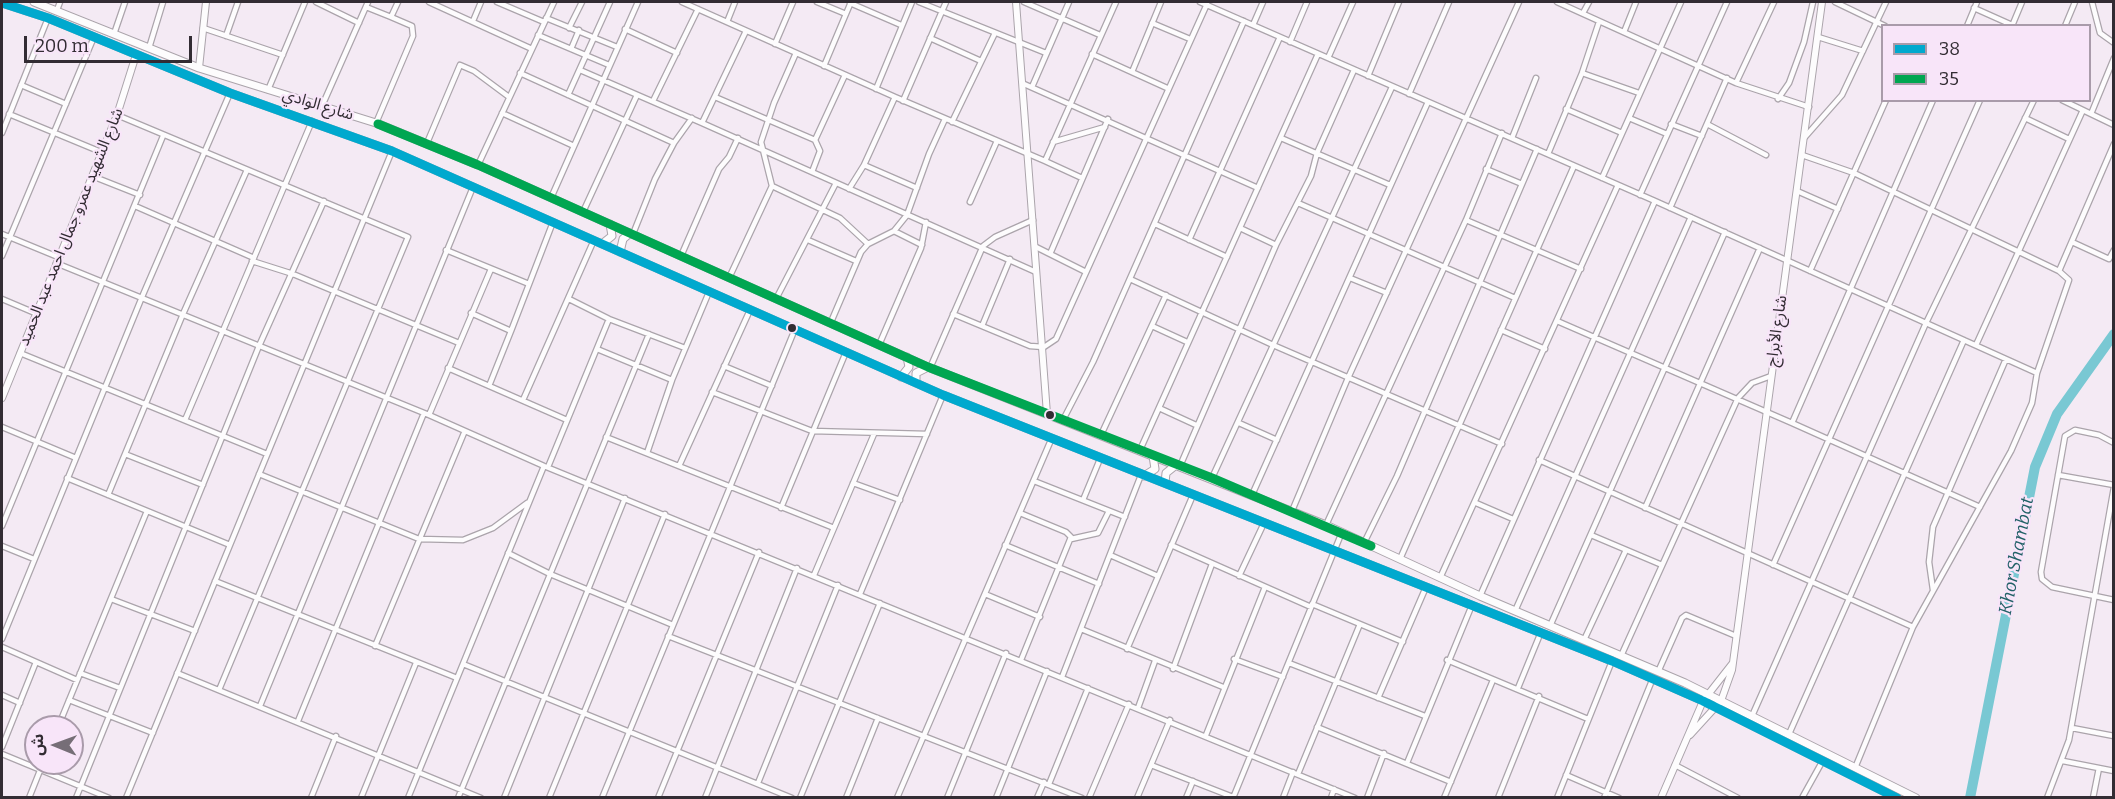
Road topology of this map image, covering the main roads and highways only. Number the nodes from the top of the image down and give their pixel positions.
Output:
1 (34, 2) edge
2 (2, 4) edge
3 (610, 224) junction
4 (631, 234) junction
5 (602, 244) junction
6 (620, 252) junction
7 (907, 357) junction
8 (929, 367) junction
9 (901, 377) junction
10 (916, 383) junction
11 (1153, 456) junction
12 (1178, 465) junction
13 (1143, 475) junction
14 (1165, 483) junction
15 (1897, 798) edge
16 (1916, 798) edge

1 - 3 main road, شارع الوادي
2 - 5 main road, شارع الوادي
3 - 4 main road, شارع الوادي
3 - 5 main road
4 - 6 main road
4 - 7 main road, شارع الوادي
5 - 6 main road, شارع الوادي
6 - 9 main road, شارع الوادي
7 - 8 main road, شارع الوادي
7 - 9 main road
8 - 10 main road
8 - 11 main road, شارع الوادي
9 - 10 main road, شارع الوادي
10 - 13 main road, شارع الوادي
11 - 12 main road, شارع الوادي
11 - 13 main road
12 - 14 main road
12 - 16 main road, شارع الوادي
13 - 14 main road, شارع الوادي
14 - 15 main road, شارع الوادي

